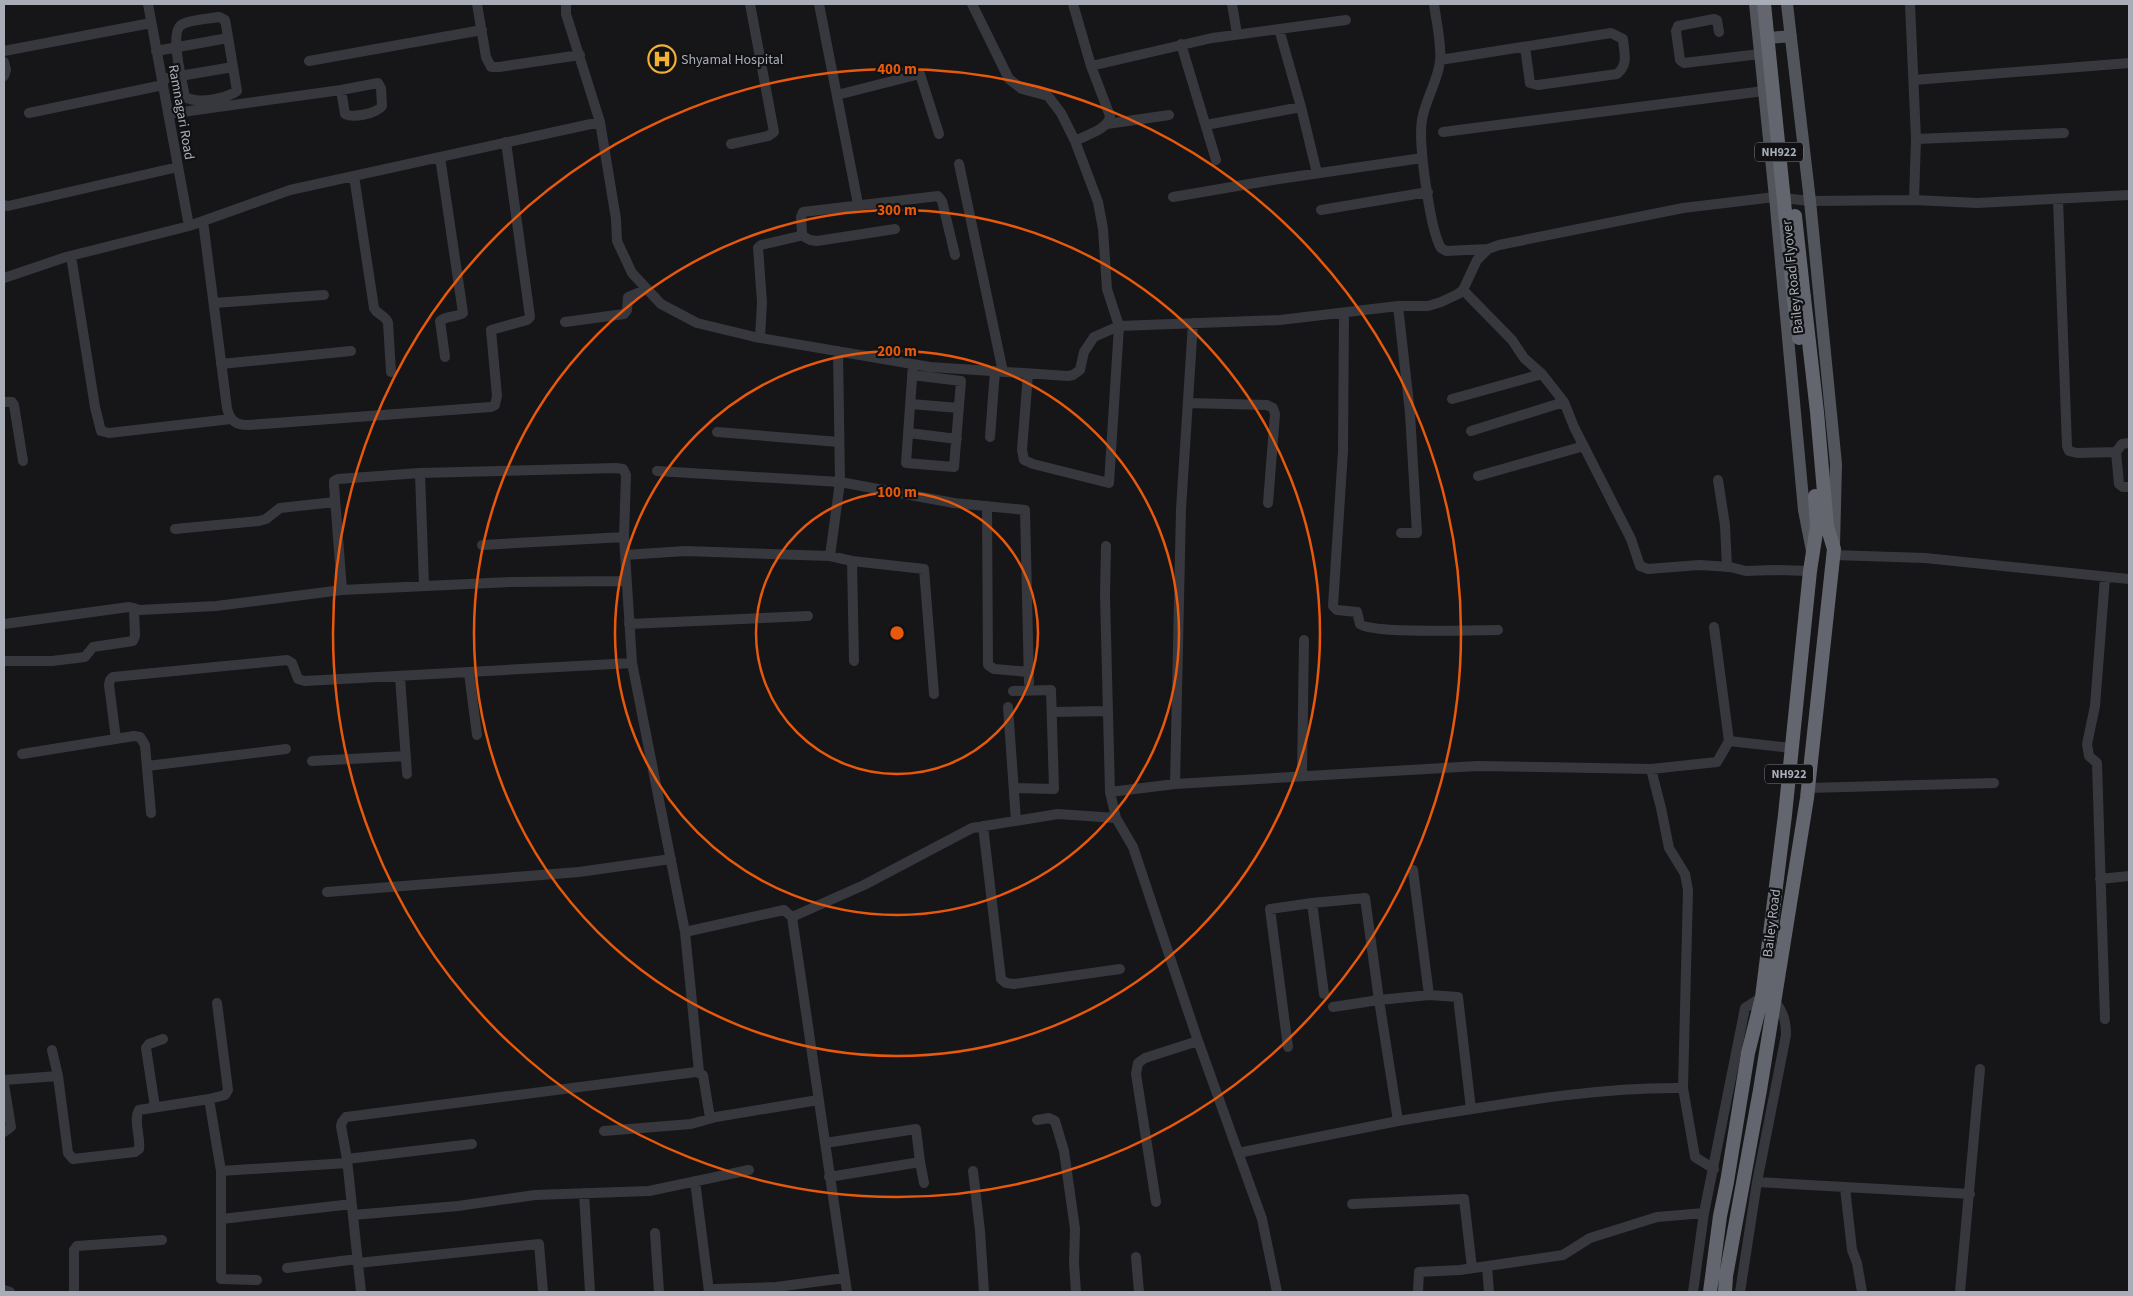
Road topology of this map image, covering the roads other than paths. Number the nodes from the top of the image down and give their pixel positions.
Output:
1 (148, 4) edge
2 (477, 4) edge
3 (566, 4) edge
4 (750, 4) edge
5 (819, 4) edge
6 (972, 4) edge
7 (1073, 4) edge
8 (1232, 4) edge
9 (1434, 4) edge
10 (1755, 4) edge
11 (1764, 4) edge
12 (1773, 4) edge
13 (1787, 4) edge
14 (1910, 4) edge
15 (1346, 20) dead end
16 (151, 23) junction
17 (1280, 29) junction
18 (482, 30) junction
19 (1718, 32) dead end
20 (1237, 34) junction
21 (1791, 36) junction
22 (228, 38) junction
23 (1758, 39) junction
24 (1181, 44) junction
25 (177, 47) junction
26 (1525, 47) junction
27 (4, 51) edge
28 (156, 51) junction
29 (580, 54) junction
30 (1760, 54) junction
31 (1440, 60) junction
32 (309, 61) dead end
33 (4, 62) edge
34 (2129, 63) edge
35 (1092, 66) junction
36 (232, 67) junction
37 (181, 75) junction
38 (4, 76) edge
39 (1914, 80) junction
40 (162, 82) junction
41 (341, 90) junction
42 (1764, 91) junction
43 (837, 95) junction
44 (1301, 107) junction
45 (29, 113) dead end
46 (168, 114) junction
47 (1169, 115) dead end
48 (600, 122) junction
49 (1107, 124) junction
50 (1206, 125) junction
51 (1443, 132) dead end
52 (2064, 133) dead end
53 (940, 134) dead end
54 (1916, 139) junction
55 (1075, 141) junction
56 (506, 142) junction
57 (731, 144) dead end
58 (440, 157) junction
59 (1422, 158) junction
60 (1216, 160) dead end
61 (959, 164) dead end
62 (178, 167) junction
63 (1316, 173) junction
64 (354, 176) junction
65 (1428, 192) junction
66 (2129, 194) edge
67 (1173, 196) dead end
68 (1776, 196) junction
69 (2058, 199) junction
70 (1914, 200) junction
71 (1810, 201) junction
72 (858, 204) junction
73 (4, 205) edge
74 (1321, 210) dead end
75 (202, 221) junction
76 (189, 226) junction
77 (895, 229) dead end
78 (801, 235) junction
79 (1488, 249) junction
80 (955, 255) dead end
81 (71, 256) junction
82 (4, 278) edge
83 (647, 289) junction
84 (1463, 290) junction
85 (324, 295) dead end
86 (1799, 299) junction
87 (214, 302) junction
88 (1398, 306) junction
89 (1344, 313) junction
90 (565, 322) dead end
91 (1193, 323) junction
92 (1119, 326) junction
93 (760, 338) junction
94 (351, 351) dead end
95 (838, 351) junction
96 (445, 358) dead end
97 (221, 364) junction
98 (913, 364) junction
99 (391, 372) dead end
100 (999, 372) junction
101 (1028, 374) junction
102 (1542, 374) junction
103 (912, 376) junction
104 (1452, 399) dead end
105 (4, 402) edge
106 (1564, 402) junction
107 (1188, 403) junction
108 (911, 404) junction
109 (959, 408) junction
110 (231, 420) junction
111 (1471, 431) dead end
112 (717, 432) dead end
113 (909, 433) junction
114 (990, 437) dead end
115 (957, 438) junction
116 (839, 442) junction
117 (2129, 443) edge
118 (1584, 446) junction
119 (2116, 452) junction
120 (23, 461) dead end
121 (657, 471) dead end
122 (420, 474) junction
123 (1478, 476) dead end
124 (1718, 480) dead end
125 (840, 482) junction
126 (2129, 487) edge
127 (335, 502) junction
128 (1268, 503) dead end
129 (987, 506) junction
130 (175, 530) dead end
131 (1401, 533) dead end
132 (624, 538) junction
133 (482, 545) dead end
134 (1106, 546) dead end
135 (1812, 551) junction
136 (1833, 552) junction
137 (625, 555) junction
138 (830, 556) junction
139 (852, 561) junction
140 (1727, 567) junction
141 (1810, 571) junction
142 (2105, 577) junction
143 (2129, 579) edge
144 (626, 581) junction
145 (424, 586) junction
146 (342, 590) junction
147 (134, 608) junction
148 (808, 616) dead end
149 (4, 624) edge
150 (629, 624) junction
151 (1714, 627) dead end
152 (1498, 630) dead end
153 (1304, 640) dead end
154 (4, 661) edge
155 (854, 661) dead end
156 (632, 663) junction
157 (1029, 672) junction
158 (470, 673) junction
159 (400, 677) junction
160 (1029, 683) dead end
161 (1013, 691) dead end
162 (934, 694) dead end
163 (1008, 707) dead end
164 (1108, 711) junction
165 (1052, 712) junction
166 (477, 735) dead end
167 (116, 739) junction
168 (1729, 741) junction
169 (1792, 748) junction
170 (286, 749) dead end
171 (22, 754) dead end
172 (406, 756) junction
173 (312, 761) dead end
174 (147, 766) junction
175 (1651, 769) junction
176 (407, 774) dead end
177 (1302, 775) junction
178 (1994, 783) dead end
179 (1175, 784) junction
180 (1014, 788) junction
181 (1808, 788) junction
182 (1110, 792) junction
183 (151, 813) dead end
184 (1116, 818) junction
185 (1016, 821) junction
186 (983, 826) junction
187 (671, 859) junction
188 (1413, 870) dead end
189 (2129, 876) edge
190 (2100, 879) junction
191 (326, 892) dead end
192 (1312, 903) junction
193 (792, 917) junction
194 (685, 932) junction
195 (1120, 969) dead end
196 (1324, 994) dead end
197 (1429, 995) junction
198 (1768, 998) junction
199 (1379, 1000) junction
200 (217, 1003) dead end
201 (1333, 1007) dead end
202 (2105, 1019) dead end
203 (163, 1039) dead end
204 (1198, 1041) junction
205 (1288, 1047) dead end
206 (52, 1050) dead end
207 (1980, 1069) dead end
208 (699, 1072) junction
209 (58, 1076) junction
210 (4, 1080) edge
211 (4, 1084) edge
212 (1683, 1088) junction
213 (209, 1099) junction
214 (818, 1100) junction
215 (155, 1107) junction
216 (1471, 1109) junction
217 (710, 1118) junction
218 (1036, 1120) dead end
219 (1398, 1121) junction
220 (604, 1131) dead end
221 (4, 1132) edge
222 (824, 1143) junction
223 (472, 1144) dead end
224 (1238, 1153) junction
225 (347, 1161) junction
226 (920, 1162) junction
227 (749, 1170) dead end
228 (1714, 1170) junction
229 (221, 1171) junction
230 (973, 1171) dead end
231 (830, 1177) junction
232 (695, 1181) junction
233 (1757, 1182) junction
234 (924, 1183) dead end
235 (1845, 1188) junction
236 (584, 1193) junction
237 (1970, 1194) junction
238 (1156, 1202) dead end
239 (1352, 1204) dead end
240 (353, 1210) junction
241 (1704, 1213) junction
242 (222, 1219) junction
243 (655, 1233) dead end
244 (162, 1240) dead end
245 (1136, 1257) dead end
246 (358, 1261) junction
247 (1487, 1266) junction
248 (287, 1268) dead end
249 (1472, 1268) junction
250 (844, 1278) junction
251 (257, 1280) dead end
252 (4, 1290) edge
253 (10, 1292) edge
254 (74, 1292) edge
255 (361, 1292) edge
256 (543, 1292) edge
257 (590, 1292) edge
258 (659, 1292) edge
259 (709, 1292) edge
260 (847, 1292) edge
261 (984, 1292) edge
262 (1076, 1292) edge
263 (1139, 1292) edge
264 (1277, 1292) edge
265 (1418, 1292) edge
266 (1489, 1292) edge
267 (1693, 1292) edge
268 (1710, 1292) edge
269 (1725, 1292) edge
270 (1740, 1292) edge
271 (1862, 1292) edge
272 (1960, 1292) edge

1 - 16 street, Ramnagari Road
2 - 18 street
3 - 29 street
4 - 57 street
5 - 43 street
6 - 55 street
7 - 35 street
8 - 20 street
9 - 31 street
10 - 23 main road
11 - 86 highway, Bailey Road Flyover / NH922, bridge
12 - 86 highway, Bailey Road Flyover / NH922, bridge
13 - 21 main road
14 - 39 street
15 - 17 street
16 - 27 street
16 - 28 street, Ramnagari Road
17 - 20 street
17 - 44 street
18 - 29 street
18 - 32 street
19 - 30 street
20 - 24 street
21 - 23 main road
21 - 71 main road
22 - 25 street
22 - 25 street
22 - 36 street
23 - 30 main road
24 - 35 street
24 - 50 street
25 - 28 street
25 - 37 street
26 - 26 street
26 - 31 street
28 - 40 street, Ramnagari Road
29 - 48 street
30 - 42 main road
31 - 59 street
33 - 38 street
34 - 39 street
35 - 49 street
36 - 37 street
36 - 37 street
37 - 40 street
39 - 54 street
40 - 45 street
40 - 46 street, Ramnagari Road
41 - 41 street
41 - 46 street
42 - 51 street
42 - 68 main road
43 - 53 street
43 - 72 street
44 - 50 street
44 - 63 street
46 - 62 street, Ramnagari Road
47 - 49 street
48 - 56 street
48 - 83 street
49 - 55 street
50 - 60 street
52 - 54 street
54 - 70 street
55 - 92 street
56 - 58 street
56 - 110 street
58 - 64 street
58 - 96 street
59 - 63 street
59 - 65 street
61 - 100 street
62 - 73 street
62 - 76 street, Ramnagari Road
63 - 67 street
64 - 75 street
64 - 99 street
65 - 74 street
65 - 79 street
66 - 69 street
68 - 71 street
68 - 79 street
68 - 135 main road
69 - 70 street
69 - 119 street
70 - 71 street
71 - 136 main road
72 - 78 street
72 - 80 street
75 - 76 street
75 - 87 street
76 - 81 street
77 - 78 street
78 - 93 street
79 - 84 street
81 - 82 street
81 - 110 street
83 - 90 street
83 - 93 street
84 - 88 street
84 - 102 street
85 - 87 street
86 - 135 highway, Bailey Road Flyover / NH922
86 - 136 highway, Bailey Road Flyover / NH922
87 - 97 street
88 - 89 street
88 - 131 street
89 - 91 street
89 - 152 street
91 - 92 street
91 - 107 street
92 - 101 street
92 - 101 street
93 - 95 street
94 - 97 street
95 - 98 street
95 - 116 street
97 - 110 street
98 - 100 street
98 - 103 street
100 - 101 street
100 - 114 street
102 - 104 street
102 - 106 street
103 - 108 street
103 - 109 street
105 - 120 street
106 - 111 street
106 - 118 street
107 - 128 street
107 - 179 street
108 - 109 street
108 - 113 street
109 - 115 street
112 - 116 street
113 - 115 street
113 - 115 street
116 - 125 street
117 - 119 street
118 - 123 street
118 - 140 street
119 - 126 street
121 - 125 street
122 - 127 street
122 - 132 street
122 - 145 street
124 - 140 street
125 - 129 street
125 - 138 street
127 - 130 street
127 - 146 street
129 - 157 street
129 - 157 street
132 - 133 street
132 - 137 street
134 - 164 street
135 - 141 highway, Bailey Road / NH922
136 - 142 street
136 - 181 highway, NH922
137 - 138 street
137 - 144 street
138 - 139 street
139 - 155 street
139 - 162 street
140 - 141 street
141 - 169 highway, Bailey Road / NH922
142 - 143 street
142 - 190 street
144 - 145 street
144 - 150 street
145 - 146 street
146 - 147 street
147 - 149 street
147 - 154 street
148 - 150 street
150 - 156 street
151 - 168 street
153 - 177 street
156 - 158 street
156 - 187 street
157 - 160 street
158 - 159 street
158 - 166 street
159 - 167 street
159 - 172 street
161 - 165 street
163 - 180 street
164 - 165 street
164 - 182 street
165 - 180 street
167 - 171 street
167 - 174 street
168 - 169 street
168 - 175 street
169 - 198 highway, Bailey Road / NH922
170 - 174 street
172 - 173 street
172 - 176 street
174 - 183 street
175 - 177 street
175 - 212 street
177 - 179 street
178 - 181 street
179 - 182 street
180 - 185 street
181 - 198 highway, NH922
182 - 184 street
184 - 185 street
184 - 204 street
185 - 186 street
186 - 193 street
186 - 195 street
187 - 191 street
187 - 194 street
188 - 197 street
189 - 190 street
190 - 202 street
192 - 196 street
192 - 199 street
192 - 205 street
193 - 194 street
193 - 214 street
194 - 208 street
197 - 199 street
197 - 216 street
198 - 228 street
198 - 233 street
198 - 268 highway, Bailey Road / NH922
198 - 269 highway, NH922
199 - 201 street
199 - 219 street
200 - 213 street
203 - 215 street
204 - 224 street
204 - 238 street
206 - 209 street
207 - 237 street
208 - 217 street
208 - 225 street
209 - 210 street
209 - 215 street
211 - 221 street
212 - 216 street
212 - 228 street
213 - 215 street
213 - 229 street
214 - 217 street
214 - 222 street
216 - 219 street
217 - 220 street
218 - 262 street
219 - 224 street
222 - 226 street
222 - 231 street
223 - 225 street
224 - 264 street
225 - 229 street
225 - 240 street
226 - 231 street
226 - 234 street
227 - 232 street
228 - 241 street
229 - 242 street
230 - 261 street
231 - 250 street
232 - 236 street
232 - 259 street
233 - 235 street
233 - 270 street
235 - 237 street
235 - 271 street
236 - 240 street
236 - 257 street
237 - 272 street
239 - 249 street
240 - 242 street
240 - 246 street
241 - 247 street
241 - 267 street
242 - 251 street
243 - 258 street
244 - 254 street
245 - 263 street
246 - 248 street
246 - 255 street
246 - 256 street
247 - 249 street
247 - 266 street
249 - 265 street
250 - 259 street
250 - 260 street
252 - 253 street

